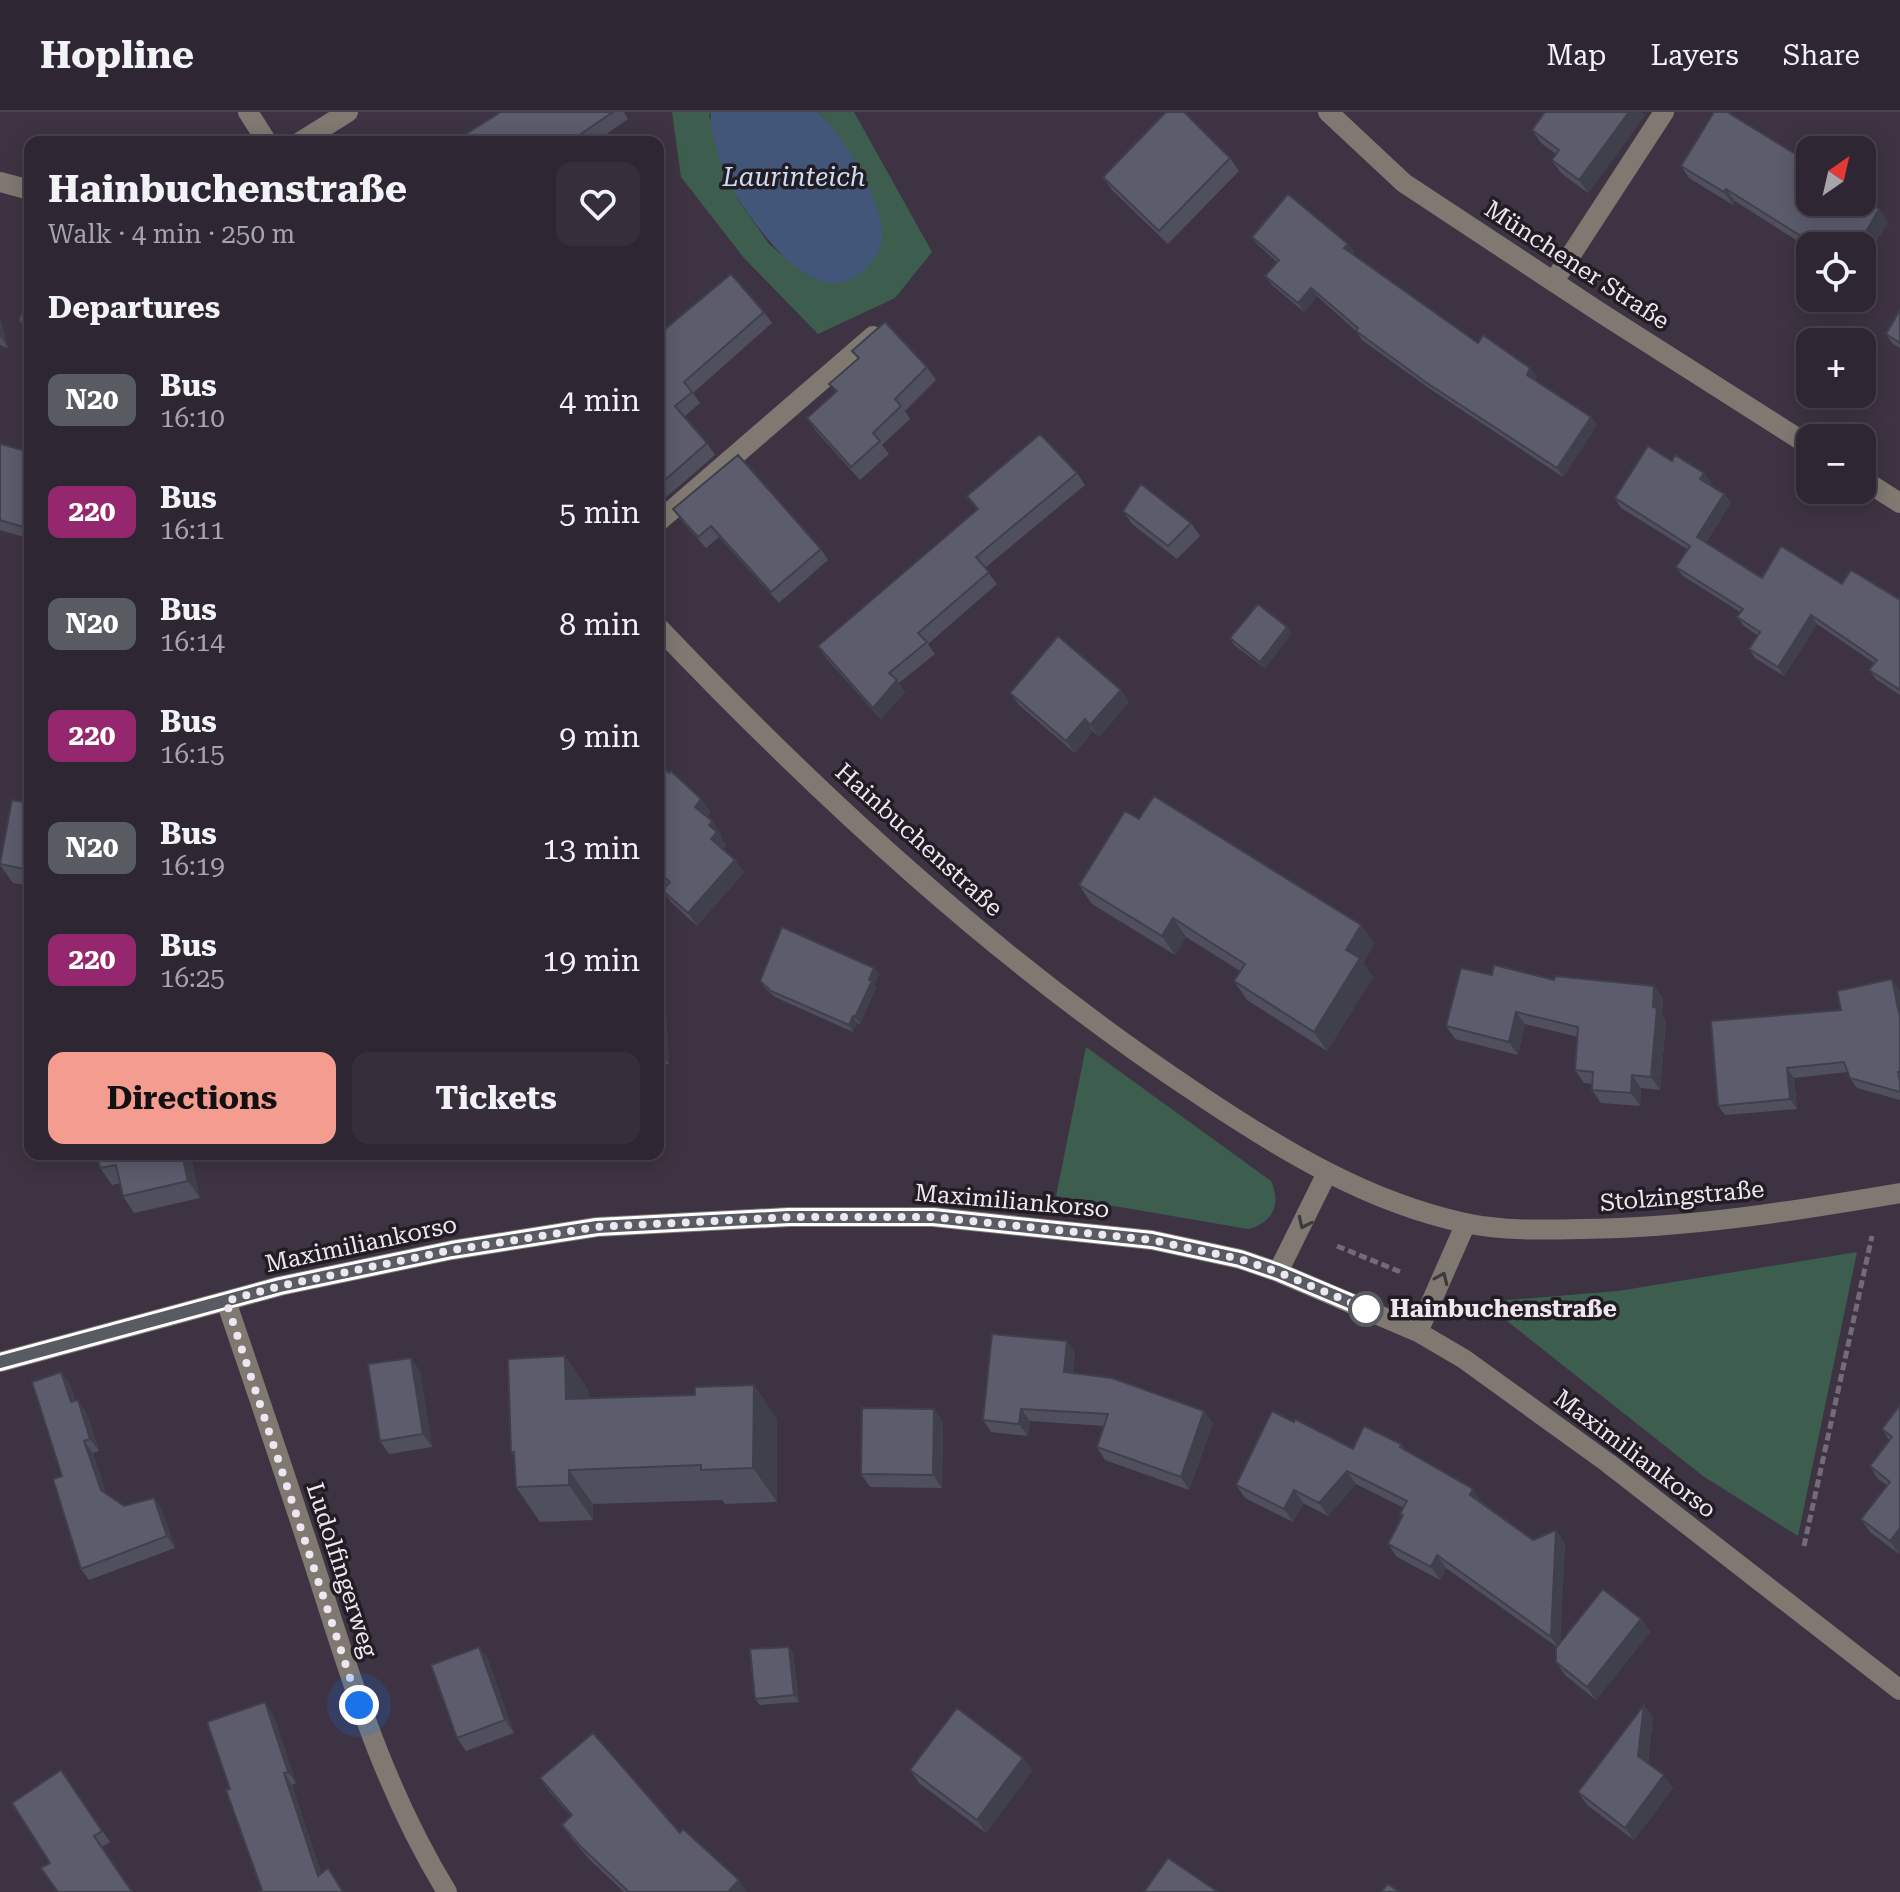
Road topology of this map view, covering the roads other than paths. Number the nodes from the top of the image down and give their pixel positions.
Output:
1 (248, 112) edge
2 (348, 112) edge
3 (1328, 112) edge
4 (1664, 112) edge
5 (263, 136) edge
6 (310, 136) edge
7 (0, 182) edge
8 (24, 188) edge
9 (1554, 281) junction
10 (886, 325) edge
11 (1796, 437) edge
12 (1876, 488) edge
13 (1900, 503) edge
14 (664, 517) edge
15 (664, 633) edge
16 (1327, 1173) junction
17 (1369, 1190) joint
18 (1900, 1193) edge
19 (1466, 1223) junction
20 (1278, 1272) junction
21 (226, 1301) junction
22 (1418, 1332) junction
23 (0, 1362) edge
24 (1900, 1690) edge
25 (447, 1892) edge

1 - 5 street
2 - 6 street
3 - 9 street, Münchener Straße
4 - 9 street
7 - 8 street
9 - 11 street, Münchener Straße
10 - 14 street
12 - 13 street
15 - 16 street, Hainbuchenstraße
16 - 17 street, Hainbuchenstraße
16 -> 20 street
17 - 19 street, Stolzingstraße
18 - 19 street, Stolzingstraße
22 -> 19 street
20 - 21 street, Maximiliankorso
20 - 22 street, Maximiliankorso
21 - 23 street, Maximiliankorso
21 - 25 street, Ludolfingerweg
22 - 24 street, Maximiliankorso

